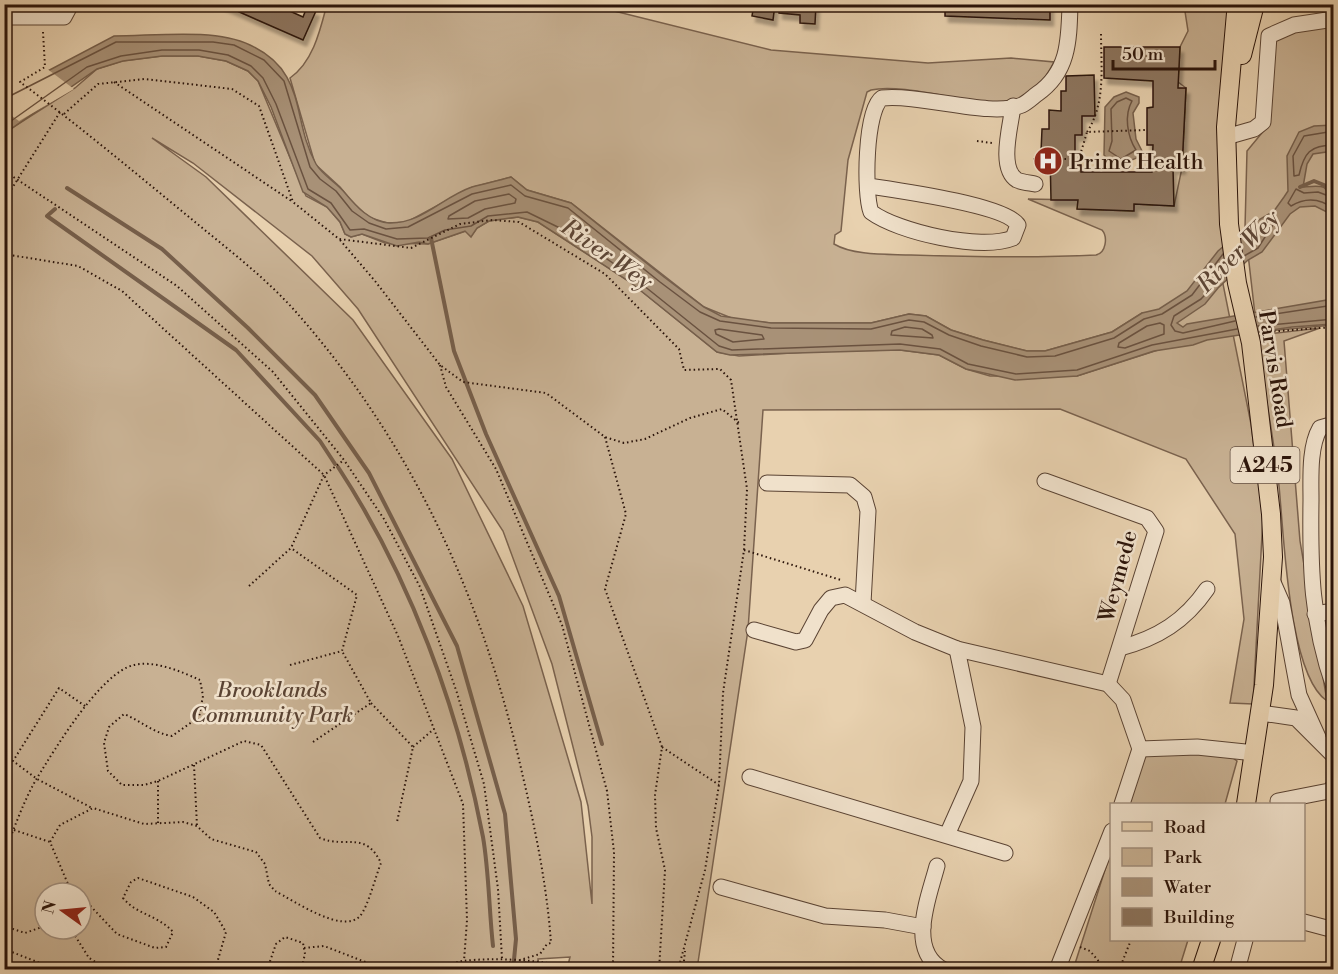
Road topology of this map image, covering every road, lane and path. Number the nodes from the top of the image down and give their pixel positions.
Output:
1 (71, 4) edge
2 (1070, 4) edge
3 (1255, 4) edge
4 (1237, 7) edge
5 (4, 17) edge
6 (1334, 19) edge
7 (1101, 33) dead end
8 (42, 38) dead end
9 (114, 82) junction
10 (1013, 106) junction
11 (1228, 109) junction
12 (60, 111) junction
13 (64, 114) junction
14 (1147, 130) dead end
15 (1087, 132) junction
16 (1226, 137) junction
17 (1033, 159) dead end
18 (6, 172) dead end
19 (18, 180) junction
20 (1035, 184) dead end
21 (869, 186) junction
22 (4, 201) edge
23 (293, 202) junction
24 (339, 239) junction
25 (4, 254) edge
26 (1334, 327) edge
27 (1260, 333) dead end
28 (440, 365) junction
29 (739, 423) junction
30 (1330, 424) edge
31 (605, 437) junction
32 (344, 460) junction
33 (324, 475) junction
34 (1045, 481) dead end
35 (767, 483) dead end
36 (291, 548) junction
37 (744, 550) junction
38 (1272, 580) junction
39 (249, 586) dead end
40 (1207, 589) dead end
41 (863, 595) junction
42 (1334, 611) edge
43 (1315, 614) junction
44 (754, 630) dead end
45 (1120, 648) junction
46 (957, 649) junction
47 (342, 651) junction
48 (290, 665) dead end
49 (1108, 684) junction
50 (1334, 687) edge
51 (371, 703) junction
52 (85, 706) junction
53 (1261, 713) junction
54 (434, 729) junction
55 (1318, 737) junction
56 (313, 742) dead end
57 (413, 747) junction
58 (662, 747) junction
59 (1140, 749) junction
60 (1255, 753) junction
61 (1334, 756) edge
62 (194, 765) junction
63 (750, 777) dead end
64 (37, 779) junction
65 (158, 781) junction
66 (719, 785) junction
67 (1334, 786) edge
68 (1278, 801) dead end
69 (1122, 803) edge
70 (1246, 803) edge
71 (93, 808) junction
72 (397, 822) dead end
73 (158, 824) junction
74 (197, 826) junction
75 (14, 830) junction
76 (947, 835) junction
77 (1110, 836) edge
78 (50, 842) junction
79 (1005, 853) dead end
80 (4, 854) edge
81 (937, 866) dead end
82 (67, 881) edge
83 (721, 886) dead end
84 (93, 909) edge
85 (1305, 922) edge
86 (4, 926) edge
87 (923, 927) junction
88 (33, 930) edge
89 (1334, 930) edge
90 (78, 941) edge
91 (1130, 941) edge
92 (1209, 941) edge
93 (1244, 941) edge
94 (1069, 943) junction
95 (686, 946) junction
96 (304, 948) junction
97 (4, 949) edge
98 (502, 959) junction
99 (520, 960) junction
100 (464, 961) junction
101 (511, 961) junction
102 (627, 966) junction
103 (613, 968) junction
104 (58, 969) edge
105 (109, 969) edge
106 (215, 969) edge
107 (267, 969) edge
108 (301, 969) edge
109 (386, 969) edge
110 (399, 969) edge
111 (504, 969) edge
112 (533, 969) edge
113 (581, 969) edge
114 (602, 969) edge
115 (624, 969) edge
116 (637, 969) edge
117 (659, 969) edge
118 (678, 969) edge
119 (683, 969) edge
120 (944, 969) edge
121 (1057, 969) edge
122 (1101, 969) edge
123 (1119, 969) edge
124 (1201, 969) edge
125 (1237, 969) edge

1 - 5 street
2 - 10 street
3 - 11 main road, A245
4 - 11 main road, Parvis Road / A245
6 - 16 street
7 - 15 path
8 - 12 path
9 - 13 path
9 - 23 path
9 - 23 path
10 - 20 street
10 - 21 street
11 - 16 main road, Parvis Road / A245
12 - 13 path
12 - 19 path
13 - 99 path
14 - 15 path
15 - 17 path
16 - 38 main road, Parvis Road / A245
18 - 19 path
19 - 22 path
19 - 32 path
21 - 21 street
23 - 24 path
24 - 28 path
24 - 29 path
25 - 33 path
26 - 27 path
28 - 31 path
28 - 103 path
29 - 31 path
29 - 37 path
30 - 43 street
31 - 58 path
32 - 33 path
32 - 98 path
33 - 36 path
33 - 54 path
34 - 45 street, Weymede
35 - 41 street
36 - 39 path
36 - 47 path
37 - 41 path
37 - 66 path
38 - 53 main road, Parvis Road / A245
38 - 55 street
40 - 45 street, Weymede
41 - 44 street
41 - 46 street
42 - 43 street
43 - 50 street
45 - 49 street, Weymede
46 - 49 street
46 - 76 street
47 - 48 path
47 - 51 path
49 - 59 street
51 - 56 path
51 - 57 path
52 - 64 path
52 - 64 path
52 - 65 path
53 - 55 street
53 - 60 main road, Parvis Road / A245
54 - 57 path
54 - 100 path
55 - 61 street
57 - 72 path
58 - 66 path
58 - 117 path
59 - 60 street
59 - 69 street
60 - 70 main road, Parvis Road / A245
62 - 65 path
62 - 74 path
62 - 74 path
63 - 76 street
64 - 71 path
64 - 75 path
65 - 73 path
66 - 95 path
67 - 68 street
71 - 73 path
71 - 78 path
73 - 74 path
75 - 78 path
75 - 80 path
76 - 79 street
77 - 94 street
78 - 82 path
81 - 87 street
83 - 87 street
84 - 106 path
85 - 89 street
86 - 88 path
87 - 120 street
90 - 105 path
91 - 123 path
92 - 124 main road
93 - 125 street
94 - 121 street
94 - 122 path
95 - 118 path
95 - 119 path
96 - 107 path
96 - 108 path
96 - 109 path
97 - 104 path
98 - 100 path
98 - 101 path
99 - 101 path
99 - 112 path
99 - 113 path
100 - 110 path
101 - 111 path
102 - 103 path
102 - 115 path
102 - 116 path
103 - 114 path

